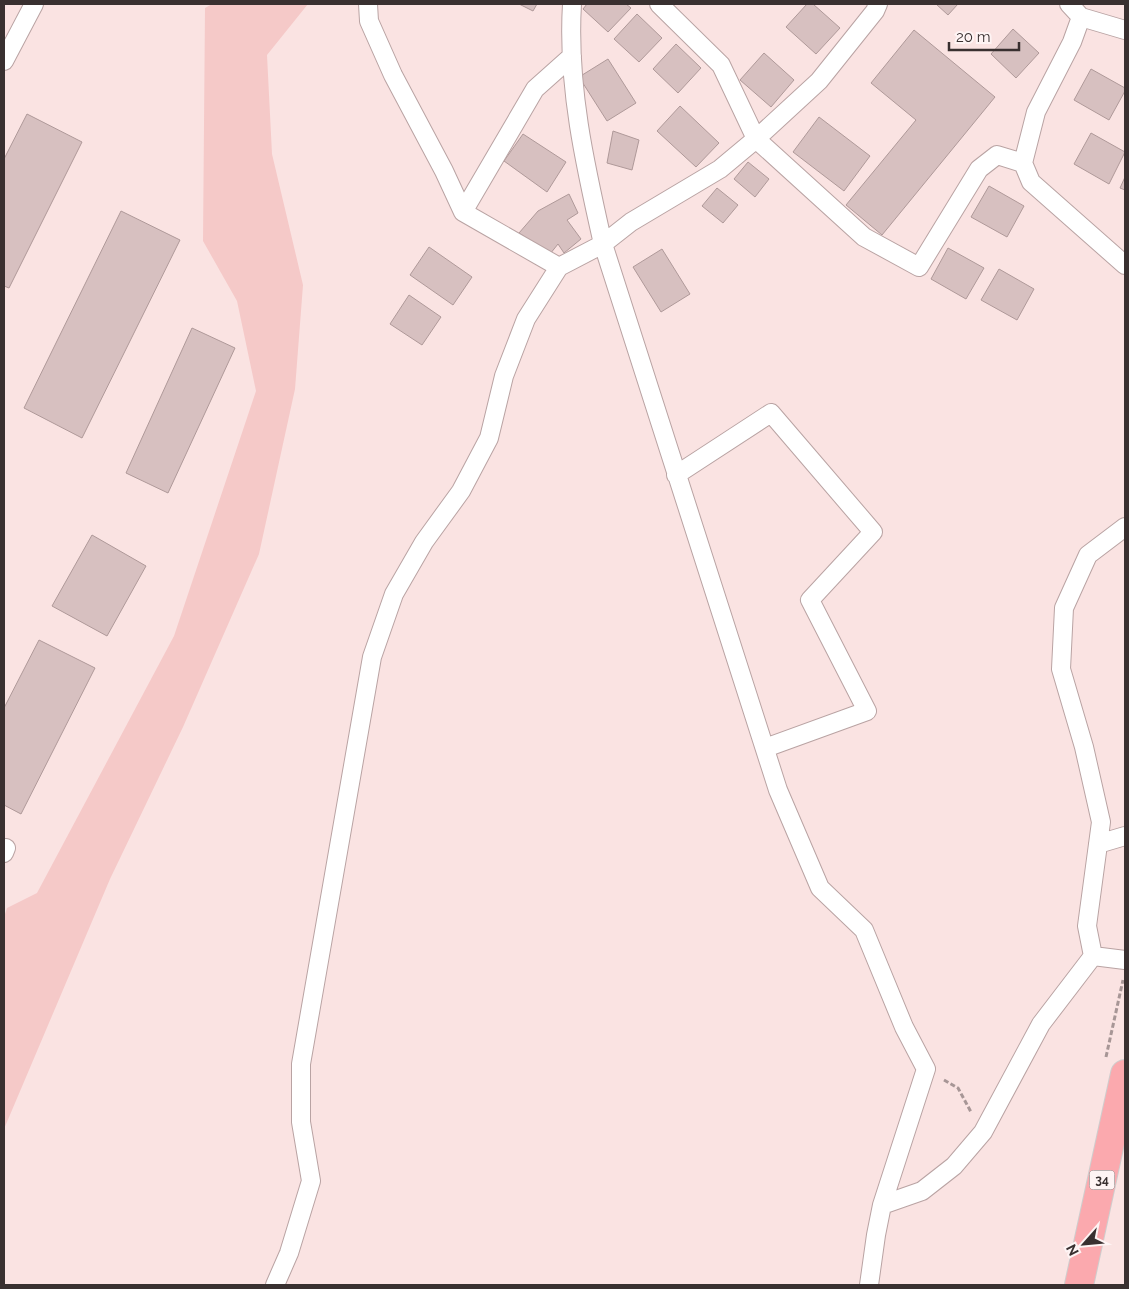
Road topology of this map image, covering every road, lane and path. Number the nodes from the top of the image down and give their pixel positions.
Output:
1 (34, 4) edge
2 (368, 4) edge
3 (572, 4) edge
4 (660, 4) edge
5 (878, 4) edge
6 (1075, 10) edge
7 (1125, 30) edge
8 (572, 56) junction
9 (4, 61) edge
10 (756, 139) junction
11 (1023, 162) junction
12 (463, 212) junction
13 (603, 244) junction
14 (1125, 265) edge
15 (559, 267) junction
16 (676, 475) junction
17 (1125, 527) edge
18 (765, 748) junction
19 (1125, 836) edge
20 (1098, 844) junction
21 (1093, 956) junction
22 (1125, 960) edge
23 (926, 1069) junction
24 (1125, 1074) edge
25 (983, 1132) junction
26 (882, 1205) junction
27 (275, 1285) edge
28 (869, 1285) edge
29 (1079, 1285) edge

1 - 9 street
2 - 12 street
3 - 8 street
4 - 10 street
5 - 10 street
6 - 7 street
6 - 11 street
8 - 12 street
8 - 13 street
10 - 11 street
10 - 13 street
11 - 14 street
12 - 15 street
13 - 15 street
13 - 16 street
15 - 27 street
16 - 18 street
16 - 18 street
17 - 20 street
18 - 23 street
19 - 20 street
20 - 21 street
21 - 22 street
21 - 25 street
23 - 25 path
23 - 26 street
24 - 29 main road, 34
25 - 26 street
26 - 28 street

